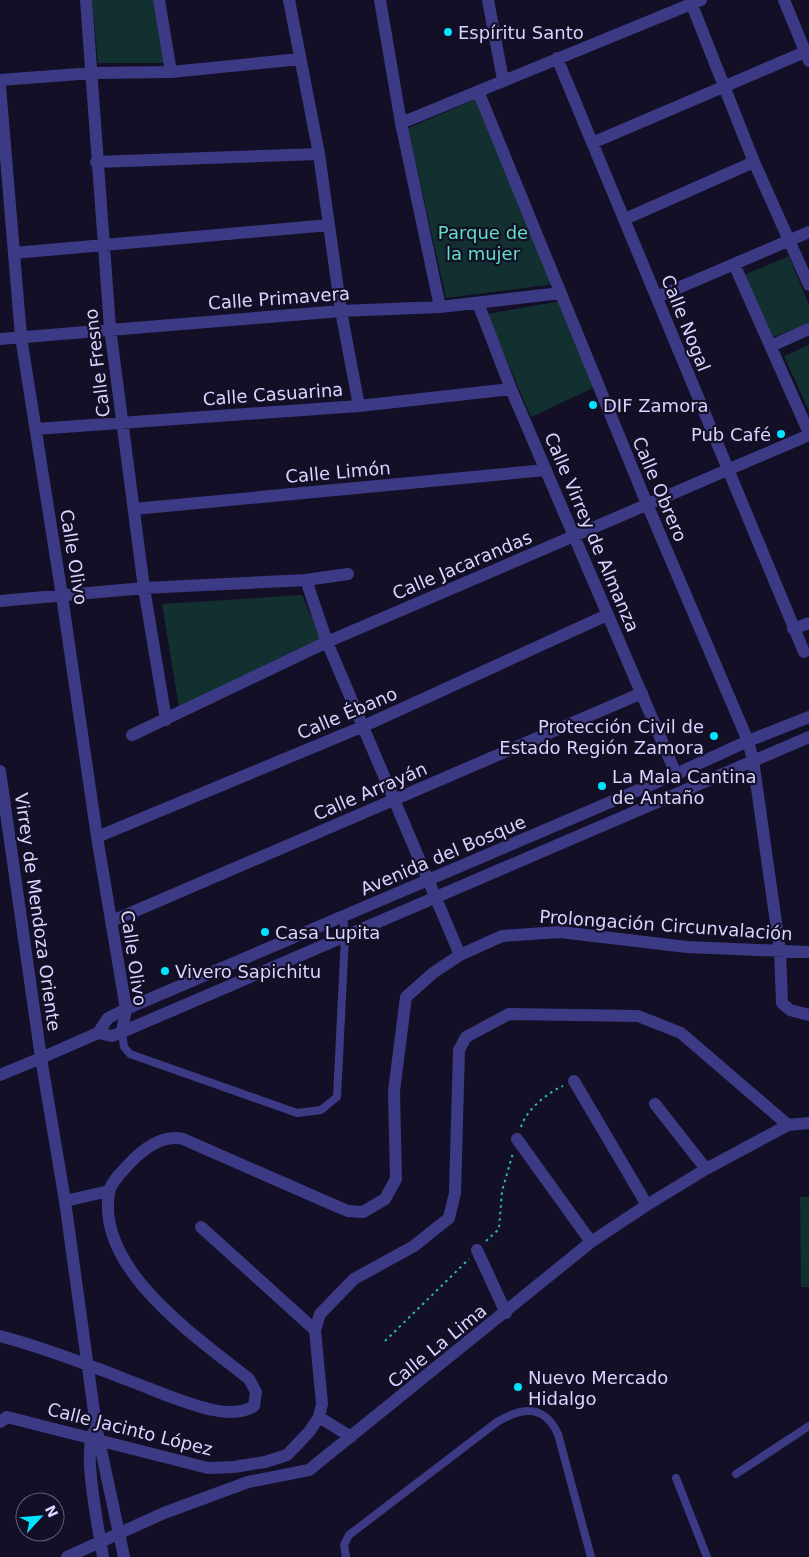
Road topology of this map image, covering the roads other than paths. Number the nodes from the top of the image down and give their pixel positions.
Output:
1 (86, 0) edge
2 (159, 0) edge
3 (289, 0) edge
4 (380, 0) edge
5 (488, 0) edge
6 (784, 0) edge
7 (694, 1) edge
8 (807, 56) edge
9 (557, 58) junction
10 (300, 59) junction
11 (171, 72) junction
12 (92, 73) junction
13 (0, 80) edge
14 (503, 80) junction
15 (0, 86) edge
16 (723, 86) junction
17 (478, 91) junction
18 (401, 123) junction
19 (592, 143) junction
20 (319, 154) junction
21 (96, 162) junction
22 (754, 162) junction
23 (625, 218) junction
24 (329, 225) junction
25 (809, 232) edge
26 (789, 241) junction
27 (103, 245) junction
28 (14, 253) junction
29 (734, 264) junction
30 (809, 285) edge
31 (561, 293) junction
32 (657, 297) junction
33 (478, 303) junction
34 (440, 307) junction
35 (341, 311) junction
36 (110, 328) junction
37 (809, 329) edge
38 (21, 337) junction
39 (0, 338) edge
40 (771, 346) junction
41 (511, 388) junction
42 (358, 406) junction
43 (122, 422) junction
44 (36, 429) junction
45 (809, 434) edge
46 (546, 470) junction
47 (728, 470) junction
48 (647, 504) junction
49 (134, 509) junction
50 (574, 536) junction
51 (348, 574) dead end
52 (306, 580) junction
53 (144, 588) junction
54 (62, 596) junction
55 (0, 601) edge
56 (608, 615) junction
57 (809, 623) edge
58 (794, 629) junction
59 (327, 642) junction
60 (804, 652) dead end
61 (642, 693) junction
62 (809, 717) edge
63 (166, 720) junction
64 (364, 726) junction
65 (132, 735) dead end
66 (809, 737) edge
67 (748, 741) junction
68 (753, 760) junction
69 (0, 772) edge
70 (676, 774) junction
71 (394, 801) junction
72 (97, 837) junction
73 (429, 880) junction
74 (435, 897) junction
75 (343, 916) junction
76 (112, 921) junction
77 (345, 936) junction
78 (780, 951) junction
79 (809, 952) edge
80 (460, 955) junction
81 (126, 1009) junction
82 (809, 1015) edge
83 (122, 1032) junction
84 (98, 1033) junction
85 (41, 1058) junction
86 (0, 1074) edge
87 (574, 1081) road end
88 (655, 1104) dead end
89 (809, 1123) edge
90 (788, 1125) junction
91 (517, 1139) road end
92 (706, 1169) junction
93 (108, 1191) junction
94 (65, 1201) junction
95 (647, 1204) junction
96 (201, 1227) dead end
97 (591, 1242) junction
98 (478, 1250) road end
99 (506, 1313) junction
100 (315, 1330) junction
101 (0, 1336) edge
102 (88, 1364) junction
103 (319, 1417) junction
104 (0, 1422) edge
105 (809, 1426) edge
106 (351, 1437) junction
107 (95, 1439) junction
108 (736, 1474) dead end
109 (676, 1478) dead end
110 (118, 1533) junction
111 (100, 1541) junction
112 (68, 1557) edge
113 (103, 1557) edge
114 (124, 1557) edge
115 (346, 1557) edge
116 (591, 1557) edge
117 (707, 1557) edge

1 - 12 street, Calle Fresno
2 - 11 street
3 - 10 street
4 - 18 street
5 - 14 street
6 - 8 street
7 - 9 street
7 - 16 street
8 - 16 street
9 - 14 street
9 - 19 street, Calle Nogal
10 - 11 street
10 - 20 street
11 - 12 street
12 - 13 street
12 - 21 street, Calle Fresno
14 - 17 street
15 - 28 street, Calle Olivo
16 - 19 street
16 - 22 street
17 - 18 street
17 - 31 street, Calle Obrero
18 - 34 street
19 - 23 street, Calle Nogal
20 - 21 street
20 - 24 street
21 - 27 street, Calle Fresno
22 - 23 street
22 - 26 street
23 - 32 street, Calle Nogal
24 - 27 street
24 - 35 street
25 - 26 street
26 - 29 street
26 - 30 street
27 - 28 street
27 - 36 street, Calle Fresno
28 - 38 street, Calle Olivo
29 - 32 street
29 - 40 street
31 - 33 street, Calle Primavera
31 - 48 street, Calle Obrero
32 - 47 street, Calle Nogal
33 - 34 street, Calle Primavera
33 - 41 street, Calle Virrey de Almanza
34 - 35 street, Calle Primavera
35 - 36 street, Calle Primavera
35 - 42 street
36 - 38 street, Calle Primavera
36 - 43 street, Calle Fresno
37 - 40 street
38 - 39 street, Calle Primavera
38 - 44 street, Calle Olivo
40 - 45 street
41 - 42 street, Calle Casuarina
41 - 46 street, Calle Virrey de Almanza
42 - 43 street, Calle Casuarina
43 - 44 street, Calle Casuarina
43 - 49 street, Calle Fresno
44 - 54 street, Calle Olivo
45 - 47 street, Calle Jacarandas
46 - 49 street, Calle Limón
46 - 50 street, Calle Virrey de Almanza
47 - 48 street, Calle Jacarandas
47 - 58 street, Calle Nogal
48 - 50 street, Calle Jacarandas
48 - 67 street, Calle Obrero
49 - 53 street, Calle Fresno
50 - 56 street, Calle Virrey de Almanza
50 - 59 street, Calle Jacarandas
51 - 52 street
52 - 53 street
52 - 59 street
53 - 54 street
53 - 63 street, Calle Fresno
54 - 55 street
54 - 72 street, Calle Olivo
56 - 61 street, Calle Virrey de Almanza
56 - 64 street, Calle Ébano
57 - 58 street
58 - 60 street, Calle Nogal
59 - 63 street, Calle Jacarandas
59 - 64 street
61 - 70 street, Calle Virrey de Almanza
61 - 71 street, Calle Arrayán
62 - 67 street, Avenida del Bosque
63 - 65 street, Calle Jacarandas
64 - 71 street
64 - 72 street, Calle Ébano
66 - 68 street, Avenida del Bosque
67 - 68 street, Calle Obrero
67 - 70 street, Avenida del Bosque
68 - 74 street, Avenida del Bosque
68 - 78 street, Calle Obrero
69 - 85 street, Virrey de Mendoza Oriente
70 - 73 street, Avenida del Bosque
71 - 73 street
71 - 76 street, Calle Arrayán
72 - 76 street, Calle Olivo
73 - 74 street
73 - 75 street, Avenida del Bosque
74 - 77 street, Avenida del Bosque
74 - 80 street
75 - 77 lane
75 - 81 street, Avenida del Bosque
76 - 81 street, Calle Olivo
77 - 83 street, Avenida del Bosque
77 - 83 lane
78 - 79 street, Prolongación Circunvalación
78 - 80 street, Prolongación Circunvalación
78 - 82 street, Calle Obrero
80 - 93 street, Prolongación Circunvalación
81 - 83 street, Calle Olivo
81 - 84 street, Avenida del Bosque
83 - 84 street, Avenida del Bosque
84 - 85 street, Avenida del Bosque
85 - 86 street, Avenida del Bosque
85 - 94 street, Virrey de Mendoza Oriente
87 - 95 street
88 - 92 street
89 - 90 street, Calle La Lima
90 - 92 street, Calle La Lima
90 - 100 street
91 - 97 street
92 - 95 street, Calle La Lima
93 - 94 street
93 - 102 street
94 - 102 street, Virrey de Mendoza Oriente
95 - 97 street, Calle La Lima
96 - 100 street
97 - 99 street, Calle La Lima
98 - 99 street
99 - 106 street, Calle La Lima
100 - 103 street
101 - 102 street
102 - 107 street, Virrey de Mendoza Oriente
103 - 106 street
103 - 107 street, Calle Jacinto López
104 - 107 street, Calle Jacinto López
105 - 108 lane
106 - 110 street, Calle La Lima
107 - 110 street
107 - 111 street
109 - 117 lane
110 - 111 street, Calle La Lima
110 - 114 street
111 - 112 street, Calle La Lima
111 - 113 street
115 - 116 lane

